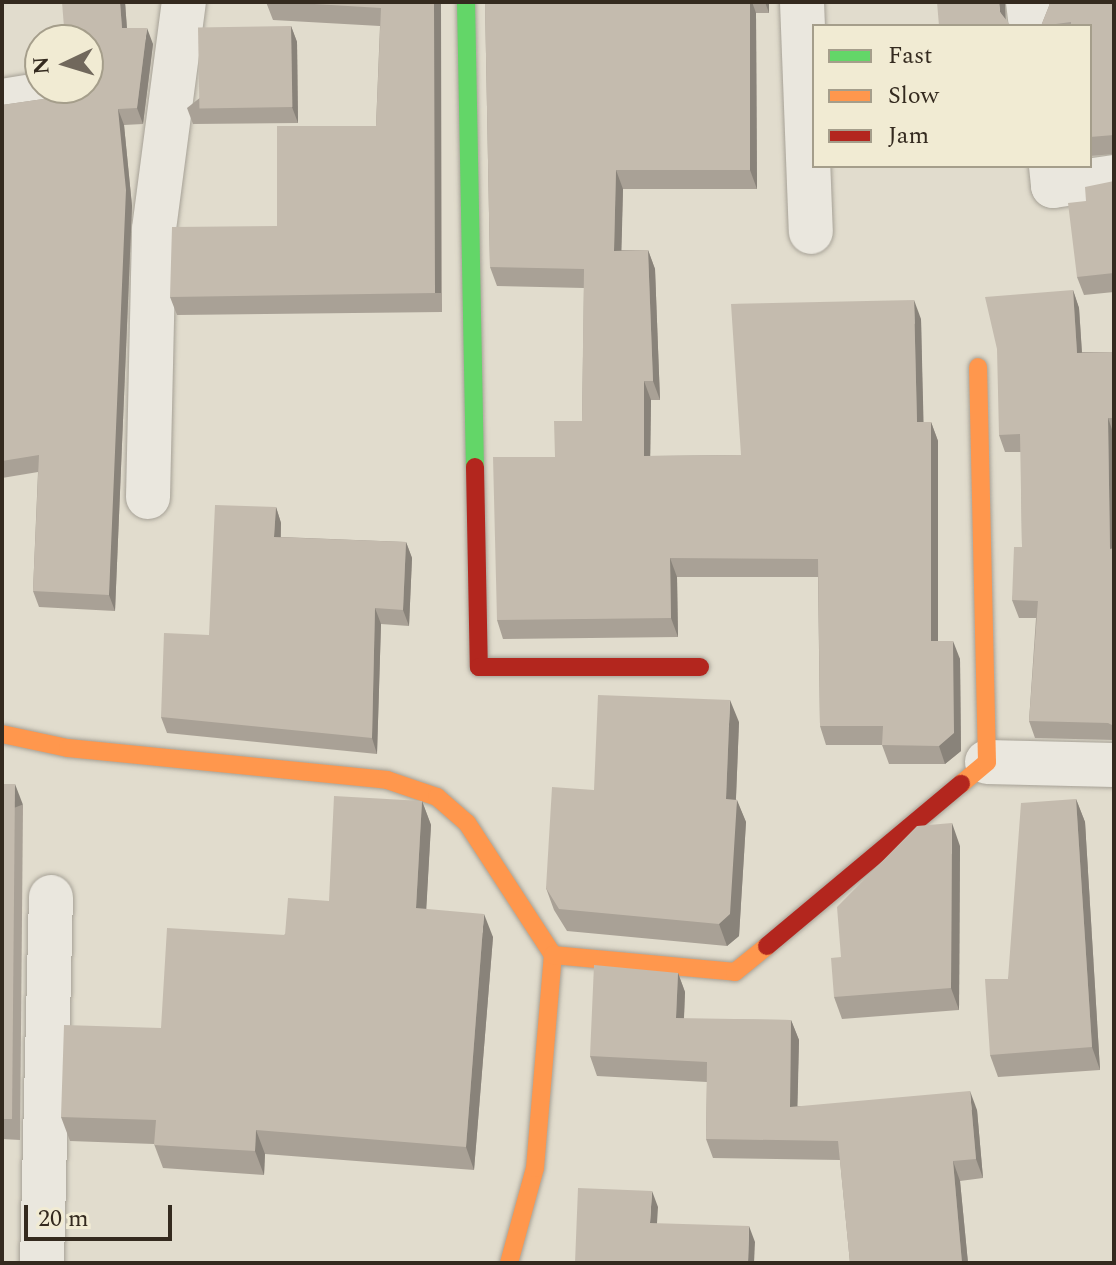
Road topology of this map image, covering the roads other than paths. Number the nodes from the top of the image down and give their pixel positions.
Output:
1 (184, 2) edge
2 (466, 2) edge
3 (802, 2) edge
4 (1028, 2) edge
5 (1031, 24) edge
6 (24, 97) edge
7 (2, 101) edge
8 (1051, 168) edge
9 (1114, 177) edge
10 (811, 232) dead end
11 (978, 367) dead end
12 (148, 497) dead end
13 (700, 667) dead end
14 (2, 734) edge
15 (987, 762) junction
16 (1114, 765) edge
17 (51, 897) dead end
18 (553, 955) junction
19 (42, 1263) edge
20 (509, 1263) edge

1 - 12 street
2 - 13 street
3 - 10 street
4 - 5 street
6 - 7 street
8 - 9 street
11 - 15 street
14 - 18 street
15 - 16 street
15 - 18 street
17 - 19 street
18 - 20 street

